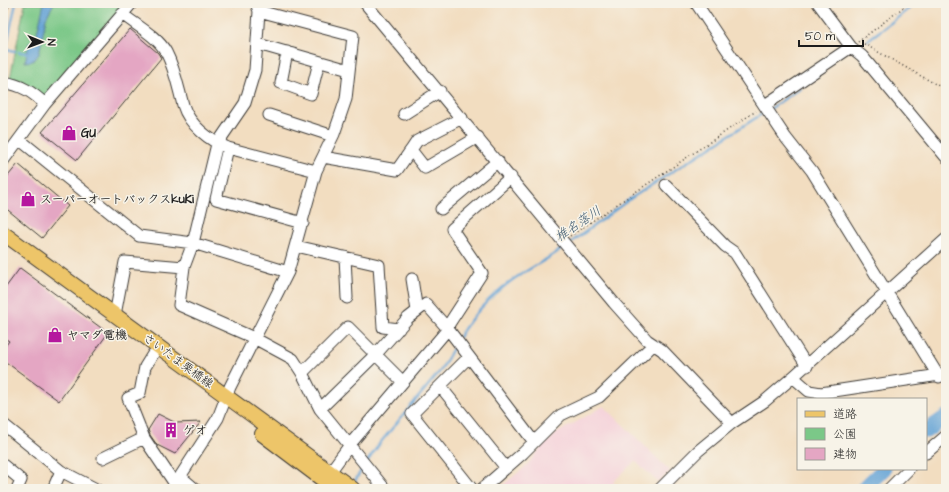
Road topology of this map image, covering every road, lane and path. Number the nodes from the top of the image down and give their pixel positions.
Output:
1 (132, 3) edge
2 (365, 3) edge
3 (696, 3) edge
4 (818, 3) edge
5 (910, 3) edge
6 (258, 7) edge
7 (122, 14) junction
8 (258, 44) junction
9 (855, 44) junction
10 (287, 52) junction
11 (319, 62) junction
12 (349, 70) junction
13 (3, 82) edge
14 (946, 90) edge
15 (440, 91) junction
16 (45, 104) junction
17 (764, 105) junction
18 (404, 114) dead end
19 (269, 115) dead end
20 (462, 118) junction
21 (333, 136) junction
22 (478, 137) junction
23 (20, 140) junction
24 (217, 144) junction
25 (228, 148) junction
26 (411, 150) junction
27 (323, 157) junction
28 (946, 157) edge
29 (498, 160) junction
30 (3, 161) edge
31 (316, 171) junction
32 (511, 177) junction
33 (666, 185) dead end
34 (440, 209) dead end
35 (303, 223) junction
36 (3, 233) edge
37 (946, 239) edge
38 (564, 240) junction
39 (193, 243) junction
40 (3, 244) edge
41 (296, 246) junction
42 (345, 257) junction
43 (184, 267) junction
44 (288, 272) junction
45 (412, 279) dead end
46 (886, 292) junction
47 (347, 298) dead end
48 (417, 311) junction
49 (116, 315) junction
50 (399, 329) junction
51 (448, 329) junction
52 (254, 338) junction
53 (653, 345) junction
54 (153, 354) junction
55 (376, 354) junction
56 (469, 357) junction
57 (806, 366) junction
58 (302, 373) junction
59 (942, 375) edge
60 (793, 377) junction
61 (404, 382) junction
62 (440, 386) junction
63 (225, 400) junction
64 (320, 408) junction
65 (732, 423) junction
66 (3, 424) edge
67 (946, 436) edge
68 (144, 438) junction
69 (534, 442) junction
70 (350, 445) junction
71 (927, 452) edge
72 (103, 458) dead end
73 (3, 465) edge
74 (506, 468) junction
75 (908, 470) edge
76 (61, 471) junction
77 (330, 472) junction
78 (176, 483) edge
79 (89, 488) edge
80 (17, 489) edge
81 (53, 489) edge
82 (195, 489) edge
83 (335, 489) edge
84 (353, 489) edge
85 (385, 489) edge
86 (472, 489) edge
87 (482, 489) edge
88 (660, 489) edge
89 (889, 489) edge

1 - 7 street
2 - 15 street
3 - 17 street
4 - 9 street
5 - 9 path
6 - 8 street
6 - 12 street
7 - 16 street
7 - 24 street
8 - 10 street
8 - 24 street
9 - 14 path
9 - 17 street
9 - 28 street
10 - 11 street
10 - 11 street
11 - 12 street
12 - 21 street
13 - 16 street
15 - 18 street
15 - 20 street
16 - 23 street
17 - 38 path
17 - 46 street
19 - 21 street
20 - 22 street
20 - 26 street
21 - 27 street
22 - 26 street
22 - 29 street
23 - 30 street
23 - 39 street
24 - 25 street
24 - 39 street
25 - 31 street
25 - 35 street
26 - 27 street
27 - 31 street
29 - 32 street
29 - 34 street
31 - 35 street
32 - 38 street
32 - 51 street
33 - 57 street
35 - 41 street
36 - 49 main road, さいたま栗橋線
37 - 46 street
38 - 53 street
39 - 43 street
39 - 44 street
40 - 54 main road, さいたま栗橋線
41 - 42 street
41 - 44 street
42 - 47 street
42 - 50 street
43 - 49 street
43 - 52 street
44 - 52 street
45 - 48 street
46 - 57 street
46 - 59 street
48 - 50 street
48 - 51 street
49 - 63 main road, さいたま栗橋線
50 - 55 street
51 - 56 street
51 - 61 street
52 - 58 street
52 - 63 street
53 - 65 street
53 - 69 street
54 - 63 main road, さいたま栗橋線
54 - 68 street
55 - 58 street
55 - 61 street
55 - 64 street
56 - 62 street
56 - 69 street
57 - 60 street
58 - 64 street
59 - 60 street
60 - 65 street
61 - 70 street
62 - 74 street
62 - 86 street
63 - 77 main road, さいたま栗橋線
63 - 78 street
63 - 83 main road, さいたま栗橋線
64 - 70 street
65 - 88 street
66 - 76 street
67 - 71 street
68 - 72 street
68 - 78 street
69 - 74 street
70 - 77 street
70 - 85 street
73 - 80 street
74 - 87 street
75 - 89 street
76 - 79 street
76 - 81 street
77 - 84 main road, さいたま栗橋線
78 - 82 street

